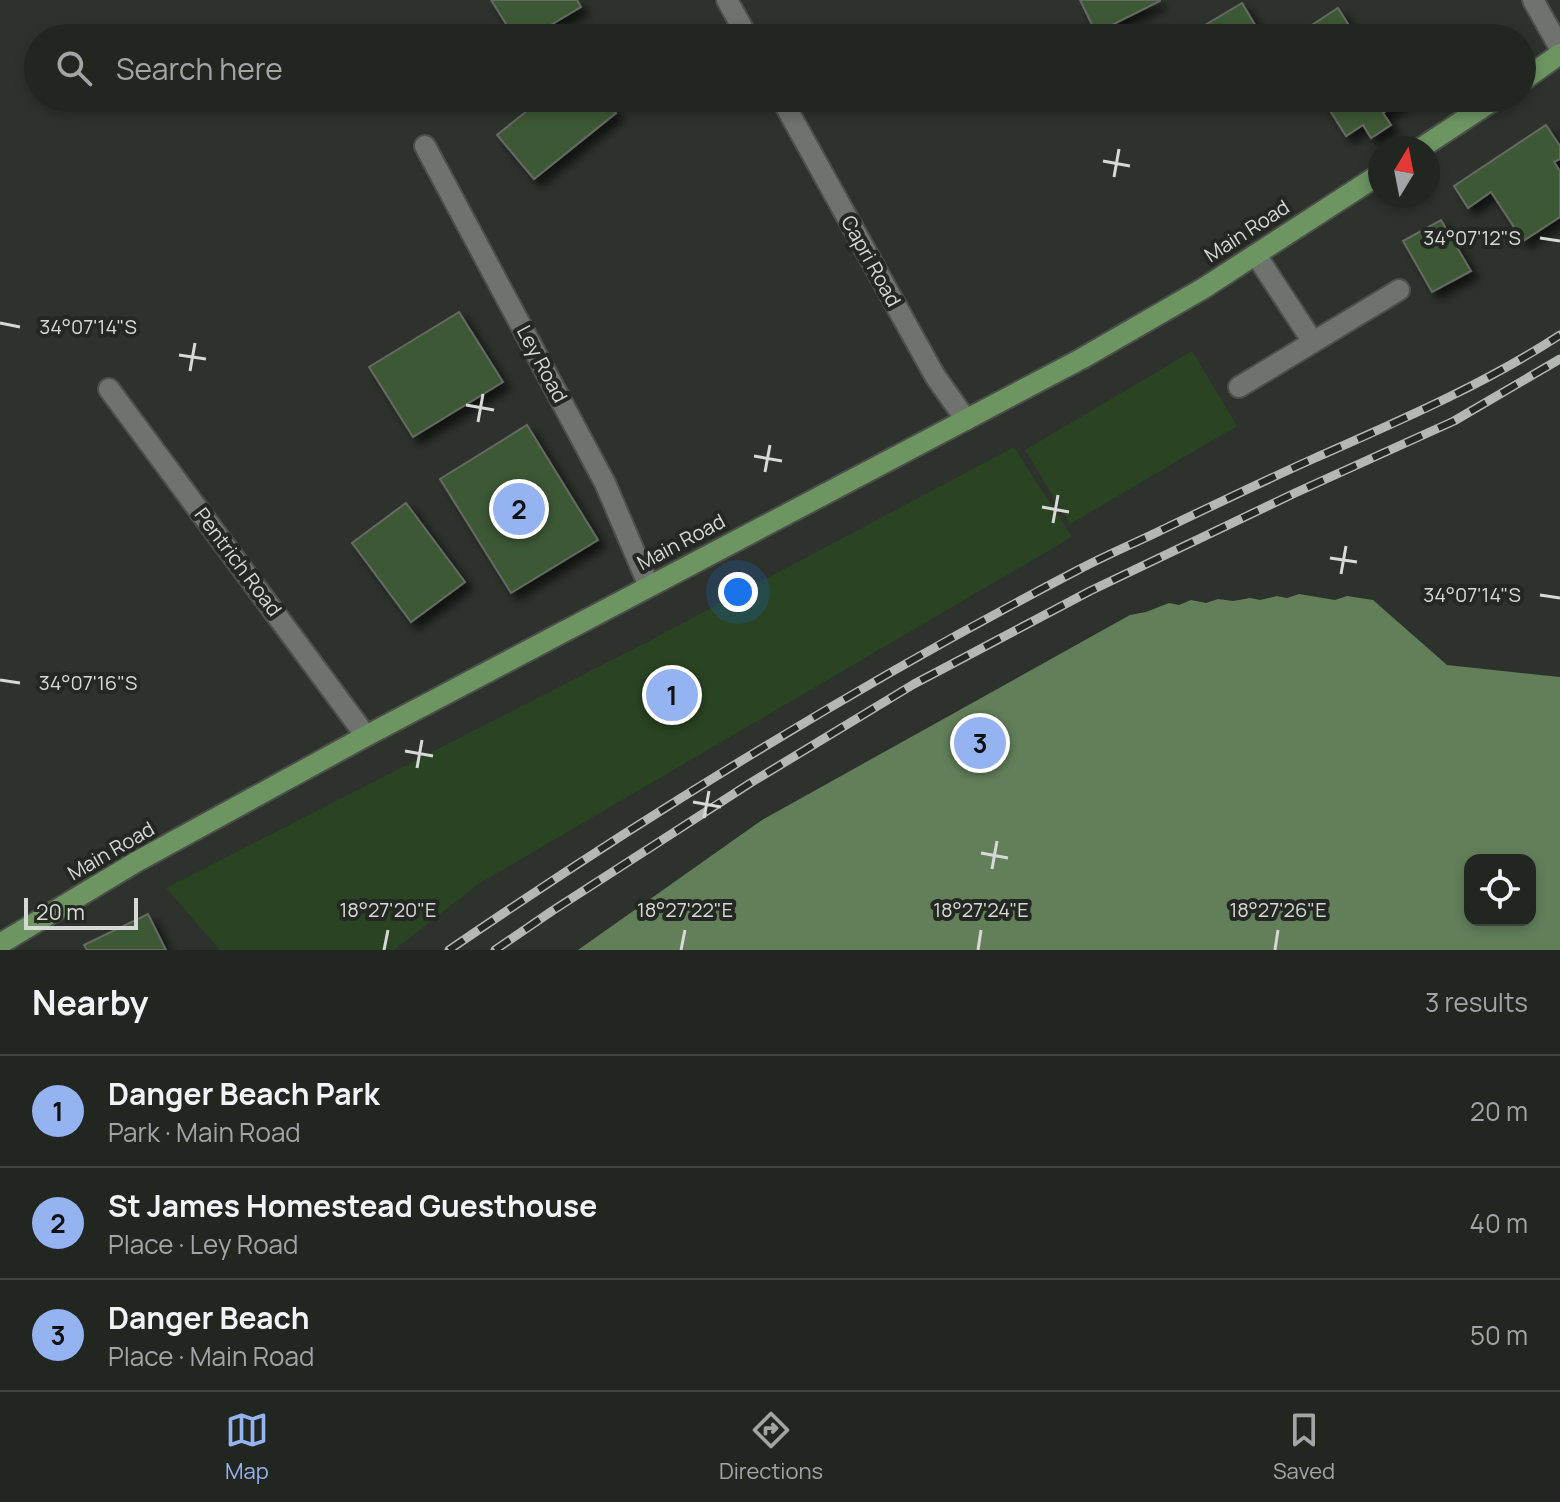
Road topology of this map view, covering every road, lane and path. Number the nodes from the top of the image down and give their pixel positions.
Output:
1 (727, 0) edge
2 (1533, 0) edge
3 (740, 24) edge
4 (1560, 48) edge
5 (1560, 54) edge
6 (1536, 71) edge
7 (789, 112) edge
8 (1476, 112) edge
9 (1439, 136) edge
10 (425, 146) dead end
11 (1368, 182) edge
12 (1256, 255) junction
13 (1399, 290) dead end
14 (1313, 342) junction
15 (1239, 387) dead end
16 (109, 389) dead end
17 (966, 420) junction
18 (649, 586) junction
19 (366, 736) junction
20 (0, 944) edge

1 - 3 street
2 - 4 street
5 - 6 main road
7 - 17 street, Capri Road
8 - 9 main road
10 - 18 street, Ley Road
11 - 12 main road, Main Road
12 - 14 street
12 - 17 main road, Main Road
13 - 14 street
14 - 15 street
16 - 19 street, Pentrich Road
17 - 18 main road, Main Road
18 - 19 main road, Main Road
19 - 20 main road, Main Road

